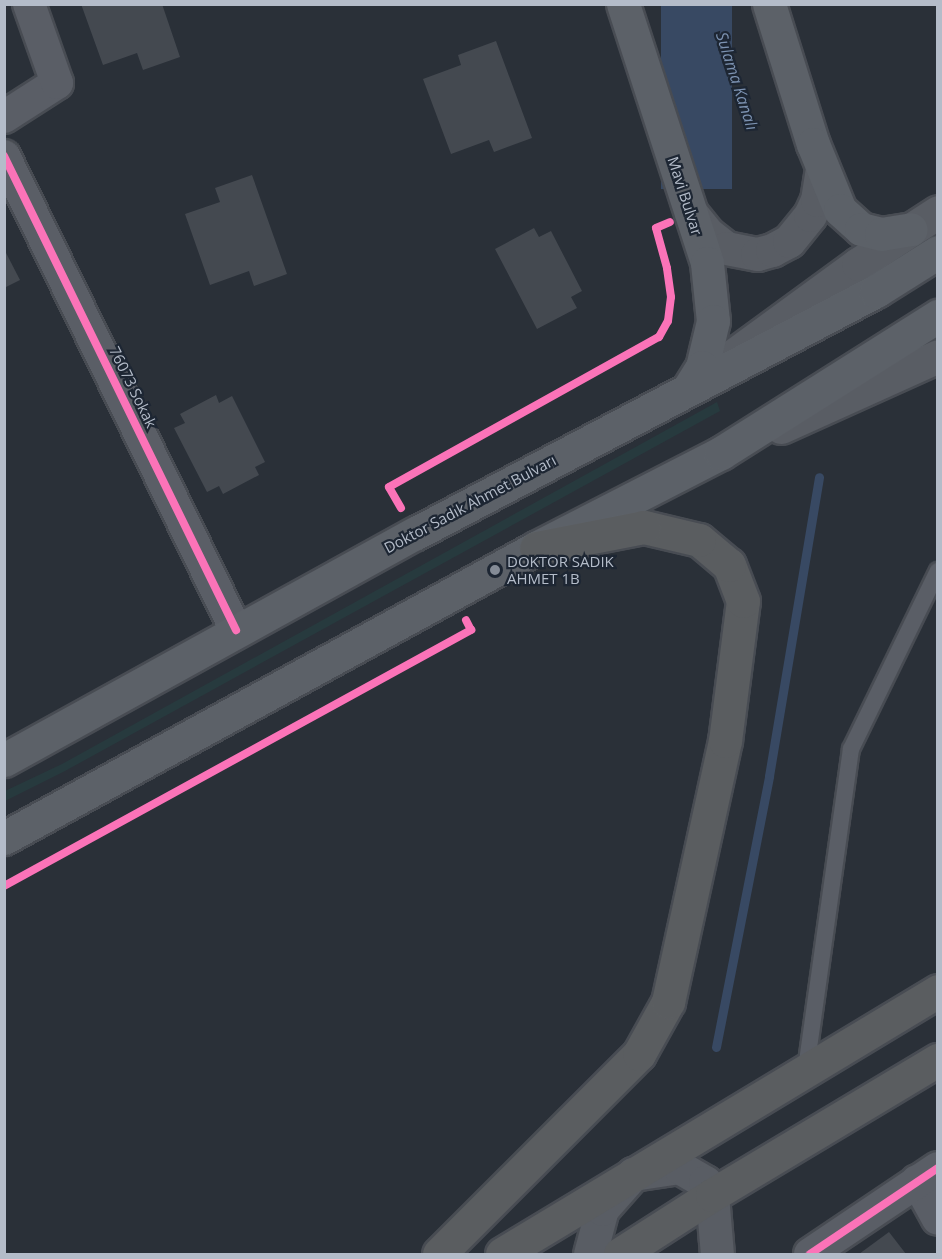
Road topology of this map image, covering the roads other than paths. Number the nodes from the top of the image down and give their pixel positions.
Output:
1 (29, 4) edge
2 (622, 4) edge
3 (769, 4) edge
4 (4, 117) edge
5 (4, 156) edge
6 (822, 167) junction
7 (691, 213) junction
8 (924, 220) edge
9 (938, 252) edge
10 (938, 316) edge
11 (938, 356) edge
12 (688, 389) junction
13 (721, 453) junction
14 (536, 548) junction
15 (938, 572) edge
16 (236, 630) junction
17 (4, 760) edge
18 (7, 835) edge
19 (938, 991) edge
20 (938, 1060) edge
21 (806, 1069) junction
22 (633, 1174) junction
23 (927, 1175) edge
24 (712, 1196) junction
25 (938, 1219) edge
26 (439, 1254) edge
27 (502, 1254) edge
28 (590, 1254) edge
29 (620, 1254) edge
30 (717, 1254) edge
31 (810, 1254) edge

1 - 4 street
2 - 7 main road, Mavi Bulvar
3 - 6 main road
5 - 16 street, 76073 Sokak
6 - 7 main road
6 - 8 main road
7 - 12 main road, Mavi Bulvar
8 - 12 main road
9 - 12 main road, Doktor Sadık Ahmet Bulvarı
10 - 13 main road
11 - 13 main road
12 - 16 main road, Doktor Sadık Ahmet Bulvarı
13 - 14 main road
14 - 18 main road
14 - 26 highway
15 - 21 lane
16 - 17 main road, Doktor Sadık Ahmet Bulvarı
19 - 21 highway
20 - 24 highway
21 - 22 highway
22 - 24 main road
22 - 27 highway
22 - 28 main road
23 - 25 street
23 - 31 street
24 - 29 highway
24 - 30 main road

